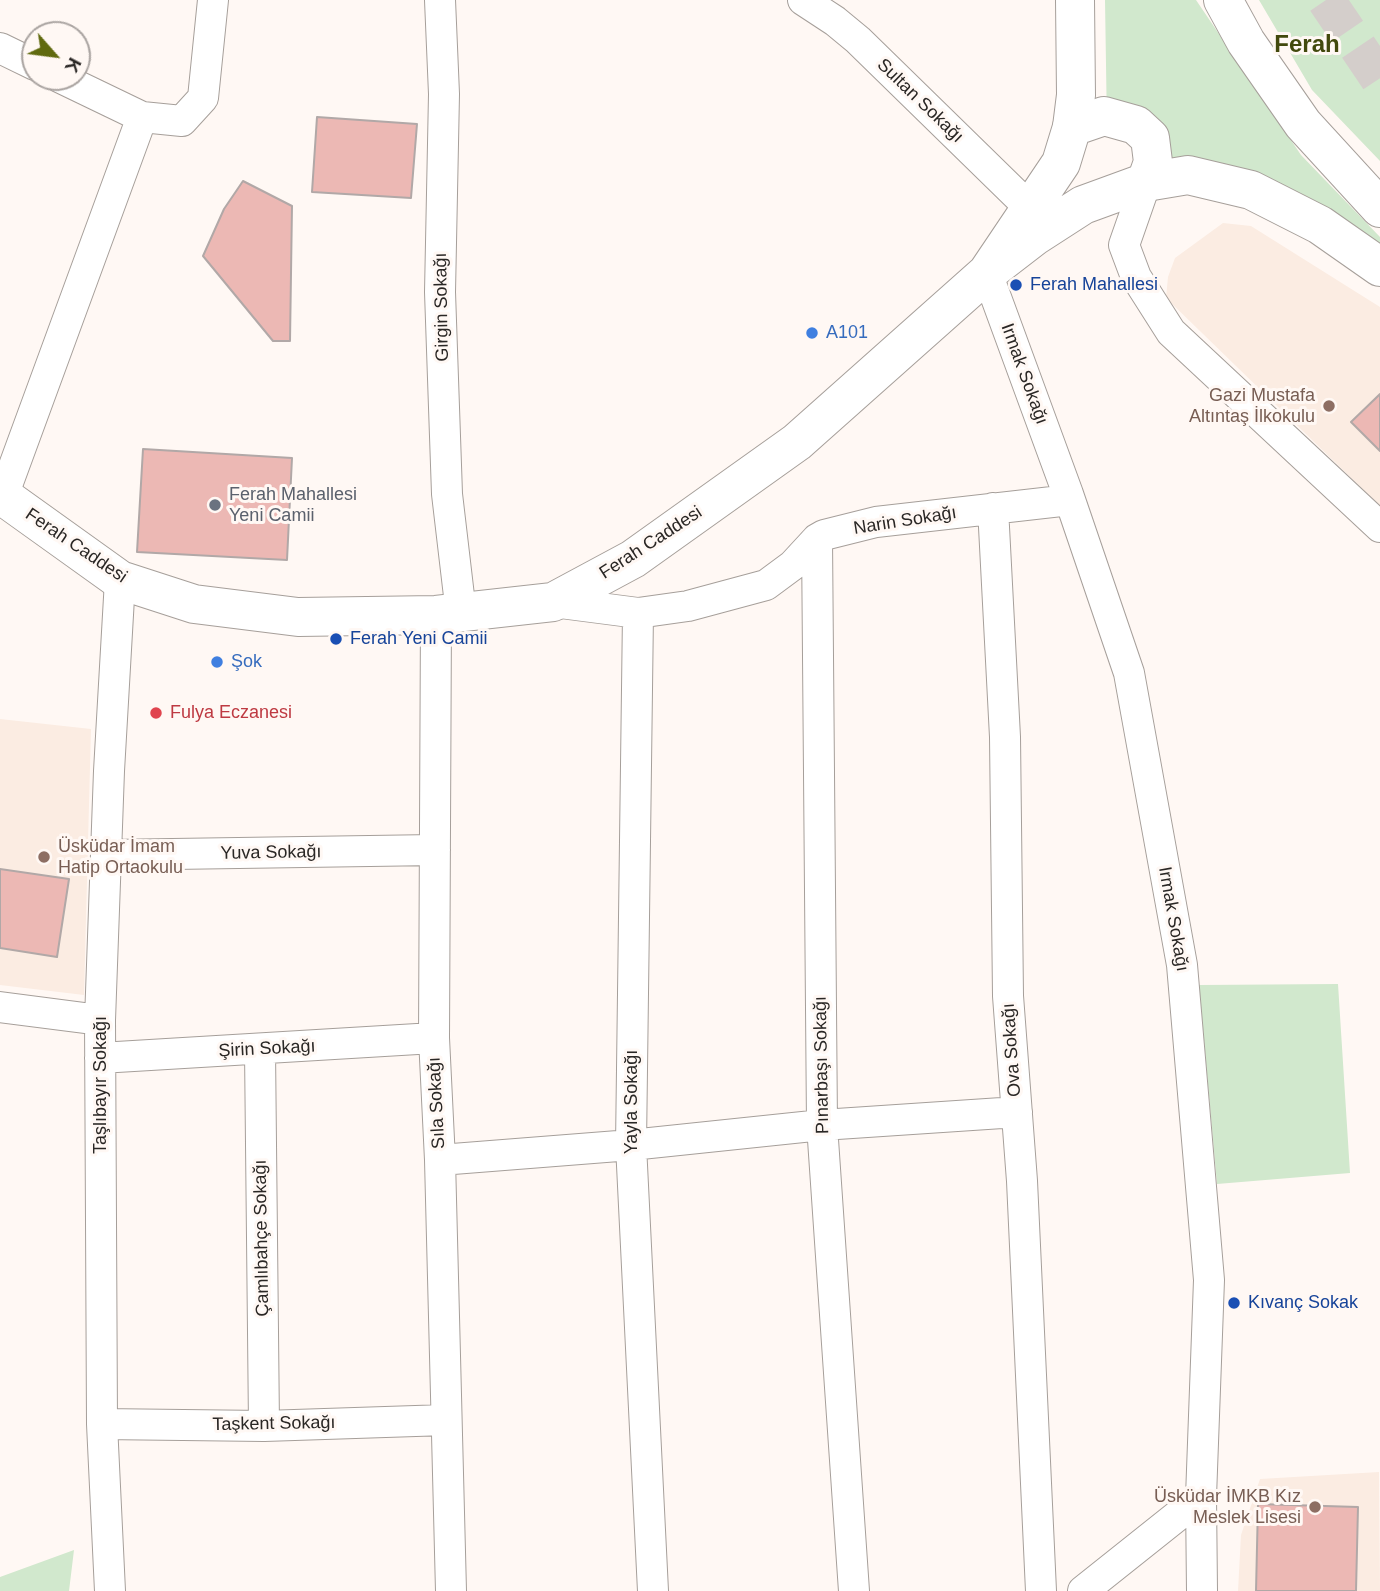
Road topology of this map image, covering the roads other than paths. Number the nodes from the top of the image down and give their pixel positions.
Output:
1 (213, 0) edge
2 (440, 0) edge
3 (803, 0) edge
4 (844, 0) edge
5 (1076, 0) edge
6 (1223, 0) edge
7 (846, 30) junction
8 (0, 48) edge
9 (21, 58) edge
10 (88, 91) edge
11 (142, 117) junction
12 (1072, 127) junction
13 (1146, 181) junction
14 (1380, 208) edge
15 (1031, 209) junction
16 (1380, 267) edge
17 (987, 273) junction
18 (2, 495) edge
19 (1070, 500) junction
20 (993, 508) junction
21 (1380, 527) edge
22 (817, 539) junction
23 (120, 580) junction
24 (553, 602) junction
25 (638, 613) junction
26 (448, 614) junction
27 (435, 850) junction
28 (107, 855) junction
29 (0, 1007) edge
30 (100, 1020) junction
31 (434, 1038) junction
32 (260, 1050) junction
33 (100, 1058) junction
34 (1017, 1112) junction
35 (822, 1125) junction
36 (631, 1145) junction
37 (440, 1160) junction
38 (446, 1420) junction
39 (102, 1423) junction
40 (264, 1426) junction
41 (1201, 1497) junction
42 (110, 1591) edge
43 (451, 1591) edge
44 (653, 1591) edge
45 (854, 1591) edge
46 (1041, 1591) edge
47 (1083, 1591) edge
48 (1202, 1591) edge

1 - 11 street
2 - 26 street, Girgin Sokağı
3 - 7 street, Sultan Sokağı
4 - 7 street
5 - 12 street
6 - 14 street
7 - 15 street, Sultan Sokağı
8 - 9 street
10 - 11 street
11 - 18 street
12 - 13 street
12 - 15 street
13 - 16 street, Ferah Caddesi
13 - 17 street, Ferah Caddesi
13 - 21 street
15 - 17 street
17 - 19 street, Irmak Sokağı
17 - 24 street, Ferah Caddesi
18 - 23 street, Ferah Caddesi
19 - 20 street, Narin Sokağı
19 - 41 street, Irmak Sokağı
20 - 22 street, Narin Sokağı
20 - 34 street, Ova Sokağı
22 - 25 street
22 - 35 street, Pınarbaşı Sokağı
23 - 26 street, Ferah Caddesi
23 - 28 street, Taşlıbayır Sokağı
24 - 25 street
24 - 26 street, Ferah Caddesi
25 - 36 street, Yayla Sokağı
26 - 27 street, Sıla Sokağı
27 - 28 street, Yuva Sokağı
27 - 31 street, Sıla Sokağı
28 - 30 street, Taşlıbayır Sokağı
29 - 30 street
30 - 33 street, Taşlıbayır Sokağı
31 - 32 street, Şirin Sokağı
31 - 37 street, Sıla Sokağı
32 - 33 street, Şirin Sokağı
32 - 40 street, Çamlıbahçe Sokağı
33 - 39 street, Taşlıbayır Sokağı
34 - 35 street
34 - 46 street, Ova Sokağı
35 - 36 street
35 - 45 street, Pınarbaşı Sokağı
36 - 37 street
36 - 44 street, Yayla Sokağı
37 - 38 street, Sıla Sokağı
38 - 40 street, Taşkent Sokağı
38 - 43 street, Sıla Sokağı
39 - 40 street, Taşkent Sokağı
39 - 42 street, Taşlıbayır Sokağı
41 - 47 street
41 - 48 street, Irmak Sokağı

